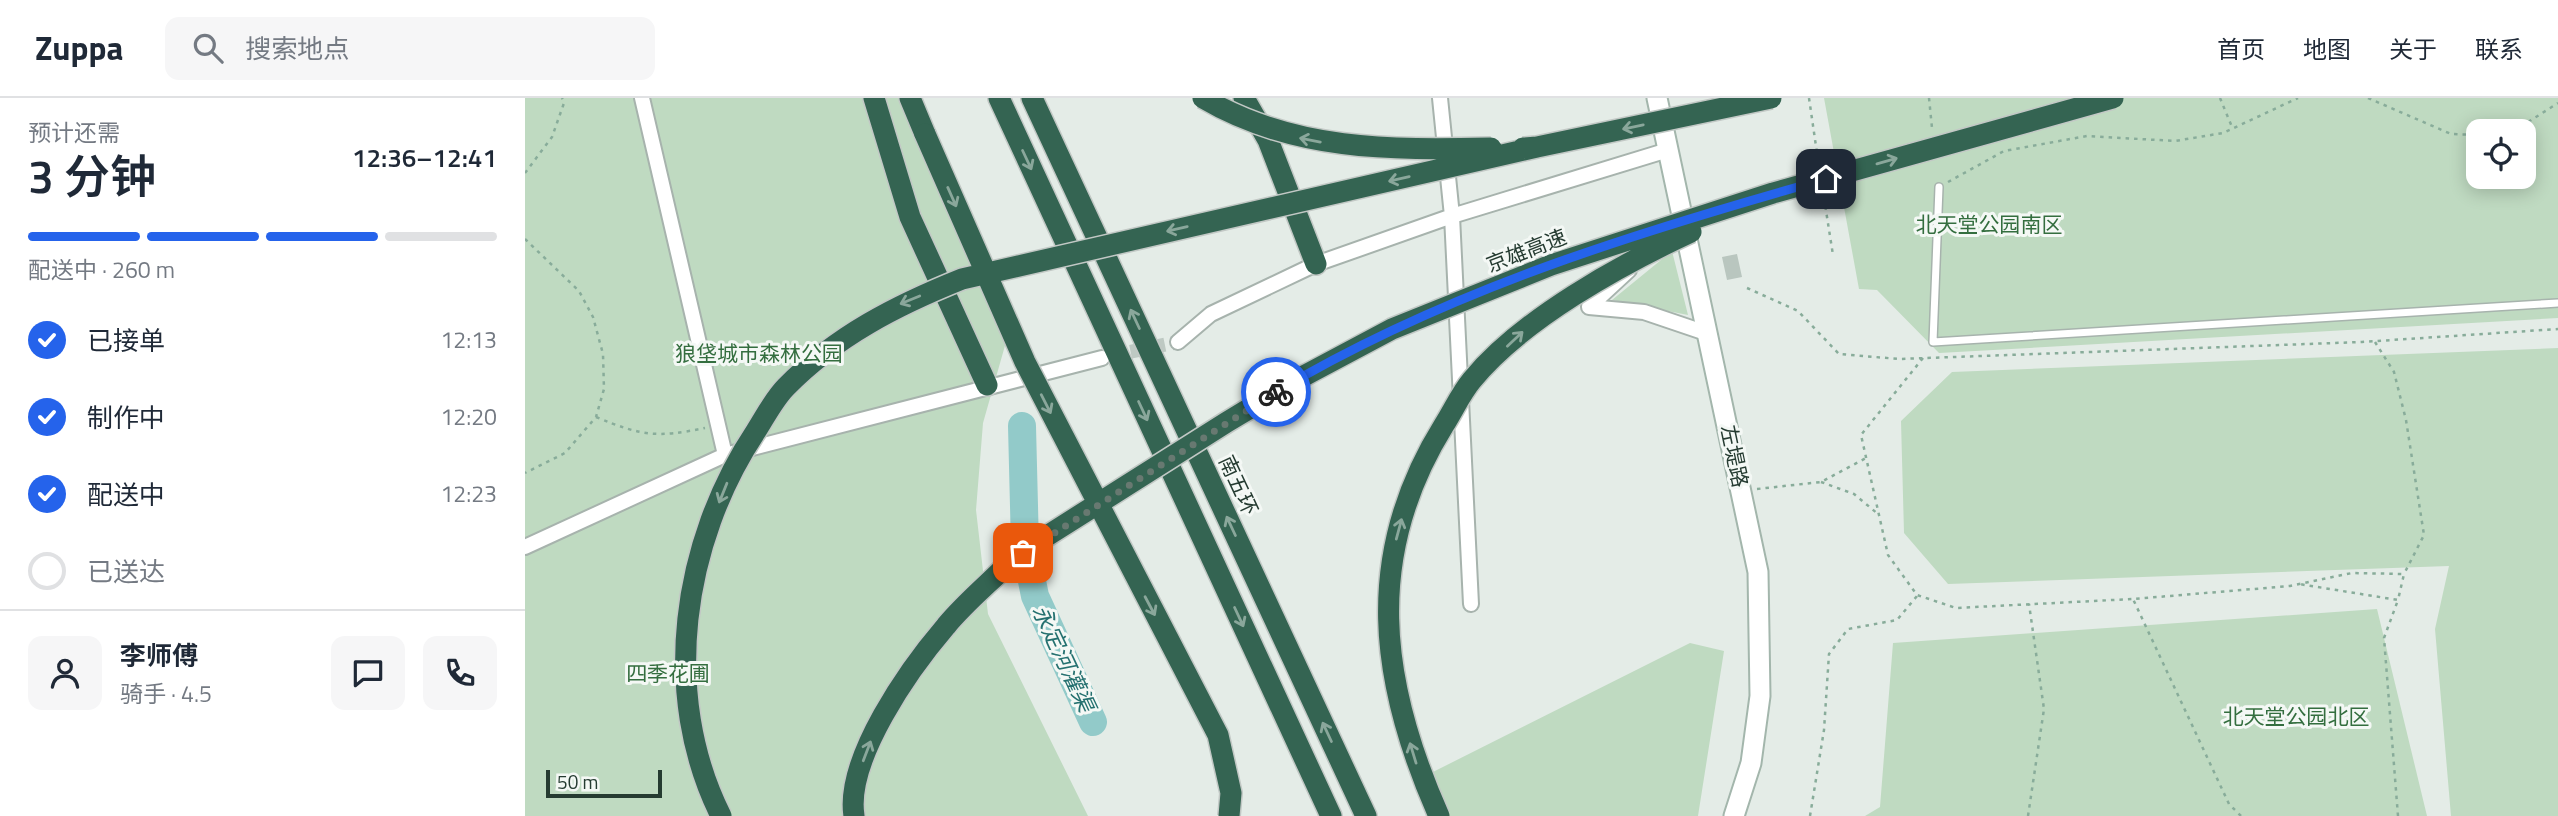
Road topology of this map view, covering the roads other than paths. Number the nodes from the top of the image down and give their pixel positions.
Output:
1 (642, 98) edge
2 (874, 98) edge
3 (911, 98) edge
4 (999, 98) edge
5 (1031, 98) edge
6 (1203, 98) edge
7 (1244, 98) edge
8 (1440, 98) edge
9 (1657, 98) edge
10 (1771, 98) edge
11 (2113, 98) edge
12 (1537, 147) junction
13 (1668, 150) junction
14 (1939, 187) road end
15 (1773, 193) junction
16 (1682, 210) junction
17 (1452, 216) junction
18 (1316, 264) junction
19 (2558, 303) edge
20 (1709, 334) junction
21 (1178, 342) tunnel mouth
22 (1102, 358) tunnel mouth
23 (987, 385) junction
24 (725, 455) junction
25 (525, 547) edge
26 (1471, 604) dead end
27 (721, 816) edge
28 (855, 816) edge
29 (1229, 816) edge
30 (1331, 816) edge
31 (1366, 816) edge
32 (1439, 816) edge
33 (1734, 816) edge

1 - 24 street
2 - 23 highway
3 -> 29 highway, bridge
4 -> 30 highway
31 -> 5 highway, 南五环
12 -> 6 highway, bridge
7 - 18 highway
8 - 17 street
9 - 13 main road, 左堤路
10 -> 12 highway, bridge
15 -> 11 highway, 京雄高速, bridge
12 -> 27 highway, bridge
13 - 16 main road, 左堤路
13 - 17 street
14 - 19 lane
28 -> 15 highway, 京雄高速, bridge
32 -> 15 highway, bridge
16 - 20 main road, 左堤路
16 - 20 street
17 - 18 street
17 - 26 street
18 - 21 street
20 - 33 main road, 左堤路
22 - 23 street
23 - 24 street
24 - 25 street

